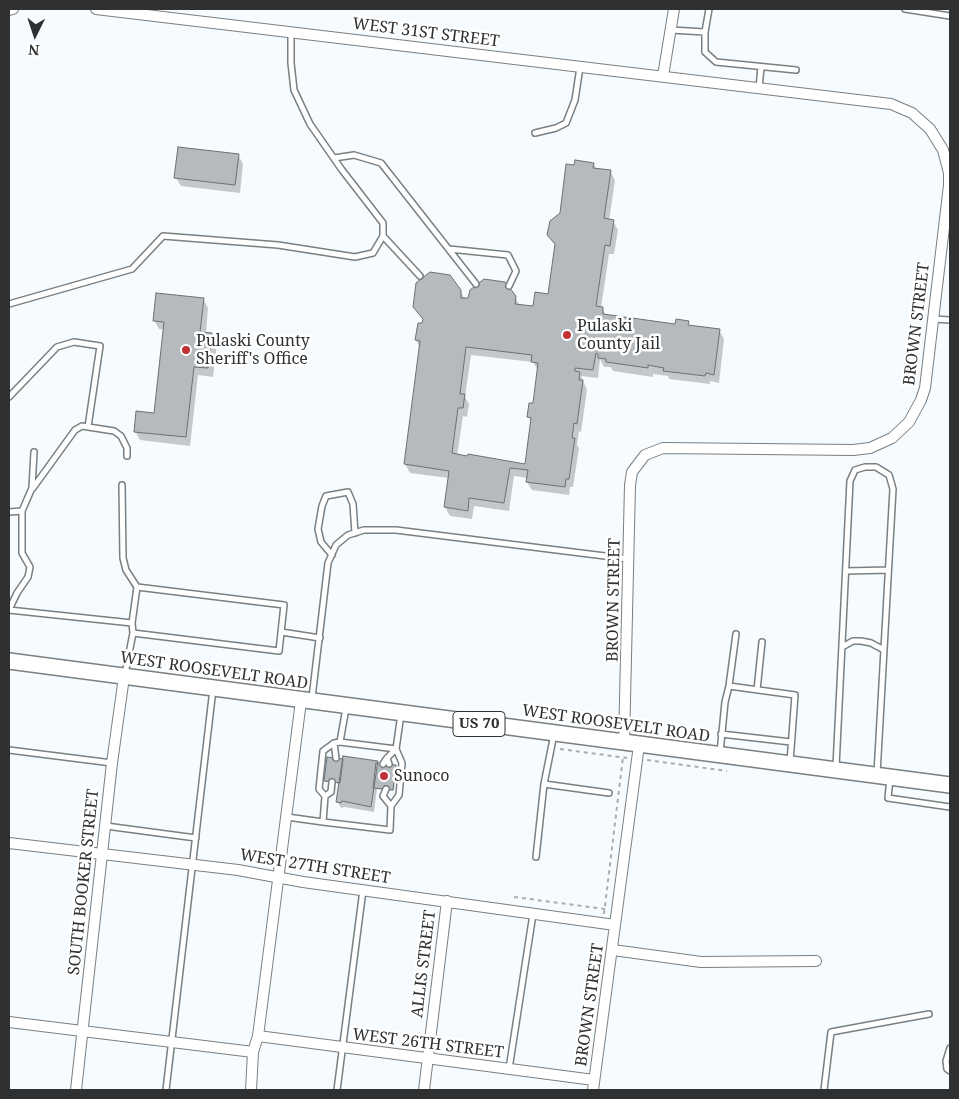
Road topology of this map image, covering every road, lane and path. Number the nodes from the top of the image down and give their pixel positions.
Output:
1 (13, 9) edge
2 (96, 9) edge
3 (674, 9) edge
4 (709, 9) edge
5 (905, 9) edge
6 (9, 10) edge
7 (950, 16) edge
8 (671, 30) junction
9 (291, 32) junction
10 (706, 32) junction
11 (761, 66) junction
12 (580, 67) junction
13 (796, 70) dead end
14 (663, 76) junction
15 (759, 88) junction
16 (535, 133) dead end
17 (334, 158) junction
18 (383, 236) junction
19 (450, 249) junction
20 (420, 276) dead end
21 (476, 284) dead end
22 (508, 286) dead end
23 (9, 304) edge
24 (933, 318) junction
25 (950, 320) edge
26 (9, 397) edge
27 (88, 426) junction
28 (34, 452) dead end
29 (127, 456) dead end
30 (122, 485) dead end
31 (32, 488) junction
32 (22, 511) junction
33 (9, 512) edge
34 (355, 533) junction
35 (332, 555) junction
36 (629, 559) junction
37 (888, 570) junction
38 (846, 571) junction
39 (137, 586) junction
40 (9, 610) edge
41 (132, 623) junction
42 (281, 632) junction
43 (133, 633) junction
44 (736, 634) dead end
45 (320, 638) junction
46 (762, 642) dead end
47 (842, 647) junction
48 (884, 650) junction
49 (9, 661) edge
50 (124, 677) junction
51 (729, 686) junction
52 (214, 688) junction
53 (757, 690) junction
54 (307, 701) junction
55 (346, 706) junction
56 (402, 713) junction
57 (722, 734) junction
58 (556, 741) junction
59 (337, 742) junction
60 (791, 742) junction
61 (396, 749) junction
62 (9, 750) edge
63 (629, 751) junction
64 (719, 756) junction
65 (336, 758) dead end
66 (647, 760) dead end
67 (112, 763) junction
68 (386, 764) dead end
69 (789, 765) junction
70 (727, 770) dead end
71 (836, 770) junction
72 (883, 777) junction
73 (332, 782) dead end
74 (544, 784) junction
75 (950, 785) edge
76 (383, 789) dead end
77 (609, 793) dead end
78 (325, 796) junction
79 (391, 806) junction
80 (950, 806) edge
81 (287, 817) junction
82 (323, 822) junction
83 (106, 826) junction
84 (196, 838) junction
85 (9, 843) edge
86 (102, 854) junction
87 (536, 857) dead end
88 (193, 864) junction
89 (278, 877) junction
90 (363, 890) junction
91 (514, 897) dead end
92 (447, 901) junction
93 (605, 909) junction
94 (533, 913) junction
95 (617, 914) junction
96 (604, 923) junction
97 (615, 925) junction
98 (613, 950) junction
99 (816, 961) dead end
100 (929, 1014) dead end
101 (9, 1022) edge
102 (82, 1032) junction
103 (258, 1036) junction
104 (172, 1043) junction
105 (342, 1048) junction
106 (950, 1048) edge
107 (253, 1052) junction
108 (428, 1058) junction
109 (509, 1069) junction
110 (950, 1071) edge
111 (594, 1085) edge
112 (76, 1090) edge
113 (166, 1090) edge
114 (251, 1090) edge
115 (337, 1090) edge
116 (424, 1090) edge
117 (824, 1090) edge

1 - 6 street
2 - 9 street, WEST 31ST STREET
3 - 8 street
4 - 10 lane
5 - 7 lane
8 - 10 lane
8 - 14 street
9 - 12 street, WEST 31ST STREET
9 - 17 lane
10 - 11 lane
11 - 13 lane
11 - 15 lane
12 - 14 street, WEST 31ST STREET
12 - 16 lane
14 - 15 street, BROWN STREET
15 - 24 street, BROWN STREET
17 - 18 lane
17 - 19 lane
18 - 20 lane
18 - 23 lane
19 - 21 lane
19 - 22 lane
24 - 25 lane
24 - 36 street, BROWN STREET
26 - 27 lane
27 - 29 lane
27 - 31 lane
28 - 31 lane
30 - 39 lane
31 - 32 lane
32 - 33 lane
32 - 40 lane
34 - 35 lane
34 - 35 lane
34 - 36 lane
35 - 45 lane
36 - 63 street, BROWN STREET
37 - 38 lane
37 - 38 lane
37 - 48 lane
38 - 47 lane
39 - 41 lane
39 - 42 lane
40 - 41 lane
41 - 43 lane
42 - 43 lane
42 - 45 lane
43 - 50 lane
44 - 51 lane
45 - 54 lane
46 - 53 lane
47 - 48 lane
47 - 71 lane
48 - 72 lane
49 - 50 main road, WEST ROOSEVELT ROAD / US 70
50 - 52 main road, WEST ROOSEVELT ROAD / US 70
50 - 67 street, SOUTH BOOKER STREET
51 - 53 lane
51 - 57 lane
52 - 54 main road, WEST ROOSEVELT ROAD / US 70
52 - 84 lane
53 - 60 lane
54 - 55 main road, WEST ROOSEVELT ROAD / US 70
54 - 81 street
55 - 56 main road, WEST ROOSEVELT ROAD / US 70
55 - 59 lane
56 - 58 main road, WEST ROOSEVELT ROAD / US 70
56 - 61 lane
57 - 60 lane
57 - 64 lane
58 - 63 main road, WEST ROOSEVELT ROAD / US 70
58 - 63 path
58 - 74 lane
59 - 61 lane
59 - 65 lane
59 - 78 lane
60 - 69 lane
61 - 68 lane
61 - 79 lane
62 - 67 lane
63 - 64 main road, WEST ROOSEVELT ROAD / US 70
63 - 93 path
63 - 95 street, BROWN STREET
64 - 69 main road, WEST ROOSEVELT ROAD / US 70
66 - 70 path
67 - 83 street, SOUTH BOOKER STREET
69 - 71 main road, WEST ROOSEVELT ROAD / US 70
71 - 72 main road, WEST ROOSEVELT ROAD / US 70
72 - 75 main road, WEST ROOSEVELT ROAD / US 70
72 - 80 lane
73 - 78 lane
74 - 77 lane
74 - 87 lane
76 - 79 lane
78 - 82 lane
79 - 82 lane
81 - 82 lane
81 - 89 street
83 - 84 lane
83 - 86 street, SOUTH BOOKER STREET
84 - 88 lane
85 - 86 street, WEST 27TH STREET
86 - 88 street, WEST 27TH STREET
86 - 102 street, SOUTH BOOKER STREET
88 - 89 street, WEST 27TH STREET
88 - 104 lane
89 - 90 street, WEST 27TH STREET
89 - 103 street
90 - 92 street, WEST 27TH STREET
90 - 105 lane
91 - 93 path
92 - 94 street, WEST 27TH STREET
92 - 108 street, ALLIS STREET
93 - 95 path
93 - 96 path
94 - 96 street, WEST 27TH STREET
94 - 109 lane
95 - 97 street, BROWN STREET
96 - 97 street, WEST 27TH STREET
97 - 98 street, BROWN STREET
98 - 99 street
98 - 111 street, BROWN STREET
100 - 117 lane
101 - 102 street
102 - 104 street
102 - 112 street, SOUTH BOOKER STREET
103 - 105 street, WEST 26TH STREET
103 - 107 street
104 - 107 street
104 - 113 lane
105 - 108 street, WEST 26TH STREET
105 - 115 lane
106 - 110 lane
107 - 114 street
108 - 109 street, WEST 26TH STREET
108 - 116 street, ALLIS STREET
109 - 111 street, WEST 26TH STREET

